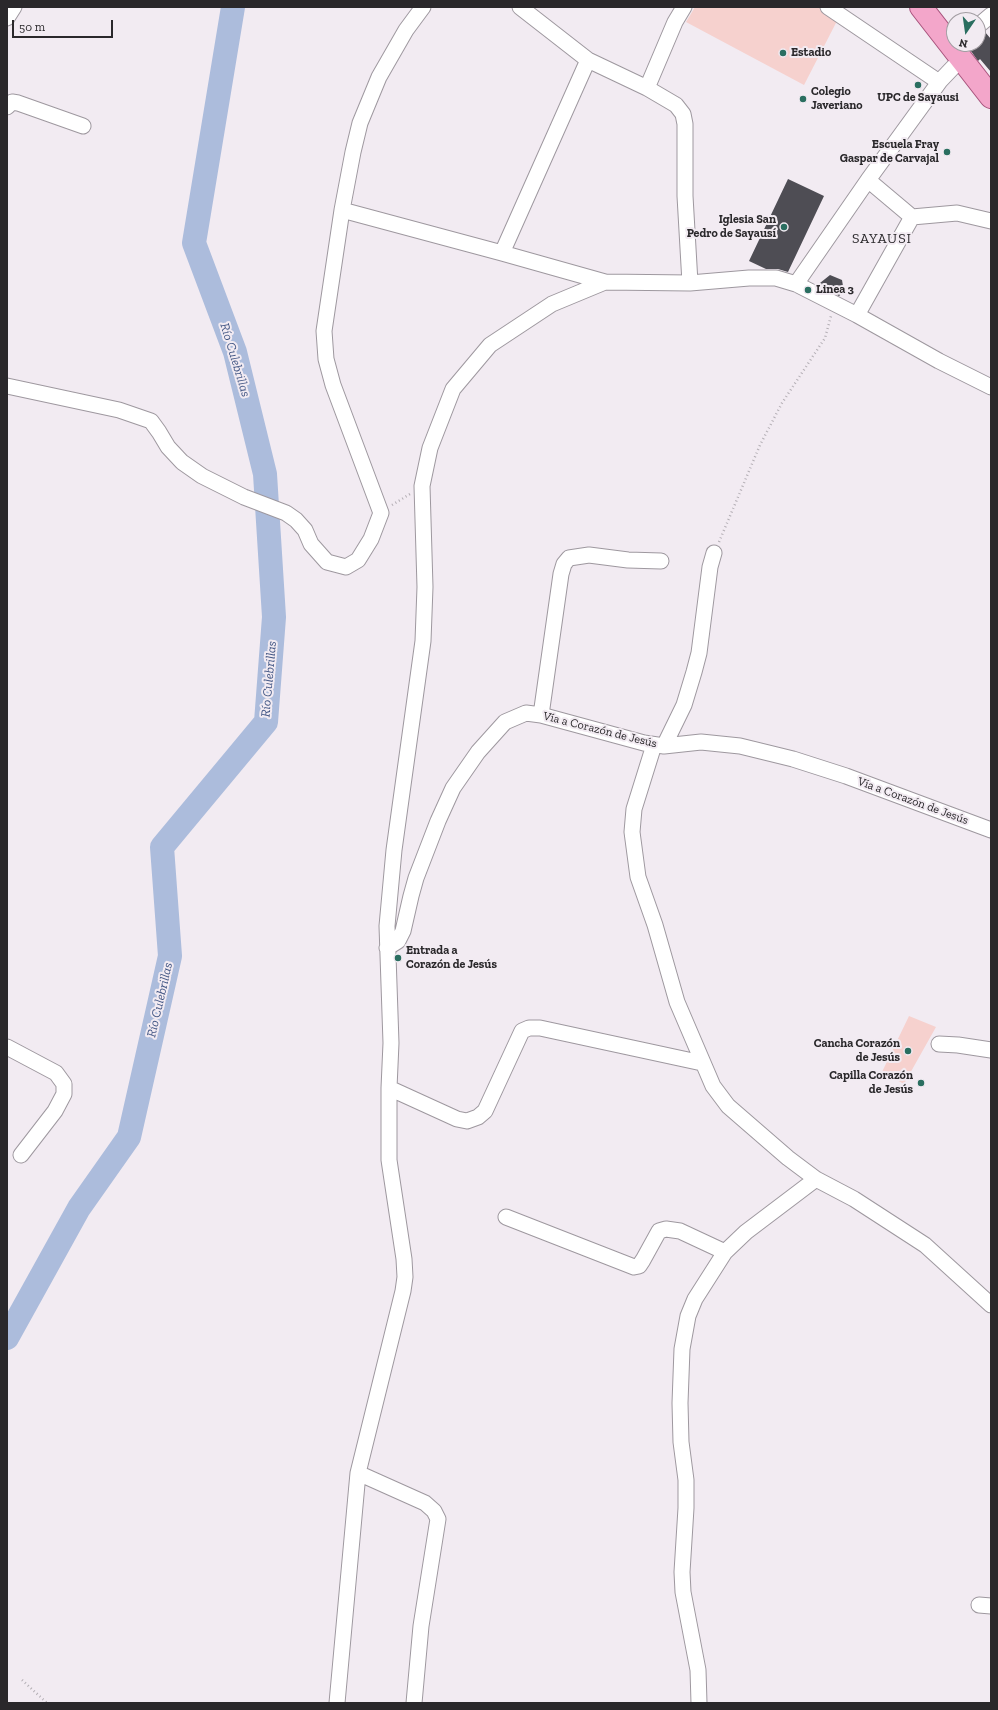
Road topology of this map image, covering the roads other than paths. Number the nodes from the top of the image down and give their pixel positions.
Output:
1 (14, 7) edge
2 (423, 7) edge
3 (520, 7) edge
4 (684, 7) edge
5 (828, 7) edge
6 (920, 7) edge
7 (7, 18) edge
8 (946, 37) edge
9 (957, 52) edge
10 (959, 52) edge
11 (588, 60) junction
12 (939, 82) junction
13 (647, 88) junction
14 (991, 98) edge
15 (7, 107) edge
16 (83, 126) dead end
17 (868, 180) junction
18 (342, 210) junction
19 (912, 217) junction
20 (991, 221) edge
21 (502, 253) junction
22 (605, 282) junction
23 (690, 283) junction
24 (796, 284) junction
25 (857, 315) junction
26 (7, 386) edge
27 (991, 387) edge
28 (714, 553) road end
29 (661, 561) dead end
30 (541, 715) junction
31 (659, 745) junction
32 (991, 830) edge
33 (387, 948) junction
34 (939, 1044) dead end
35 (7, 1047) edge
36 (991, 1050) edge
37 (702, 1063) junction
38 (389, 1088) junction
39 (21, 1155) dead end
40 (816, 1179) junction
41 (506, 1217) dead end
42 (725, 1252) junction
43 (991, 1305) edge
44 (358, 1473) junction
45 (336, 1703) edge
46 (414, 1703) edge
47 (699, 1703) edge

1 - 7 street
2 - 18 street
3 - 11 street
4 - 13 street
5 - 12 street
6 - 8 main road
9 - 12 street
10 - 14 main road
11 - 13 street
11 - 21 street
12 - 17 street
13 - 23 street
15 - 16 street
17 - 19 street
17 - 24 street
18 - 21 street
18 - 26 street
19 - 20 street
19 - 25 street
21 - 22 street
22 - 23 street
22 - 33 street
23 - 24 street
24 - 25 street
25 - 27 street
28 - 31 street
29 - 30 street
30 - 31 street, Vía a Corazón de Jesús
30 - 33 street, Vía a Corazón de Jesús
31 - 32 street, Vía a Corazón de Jesús
31 - 37 street
33 - 38 street
34 - 36 street
35 - 39 street
37 - 38 street
37 - 40 street
38 - 44 street
40 - 42 street
40 - 43 street
41 - 42 street
42 - 47 street
44 - 45 street
44 - 46 street

